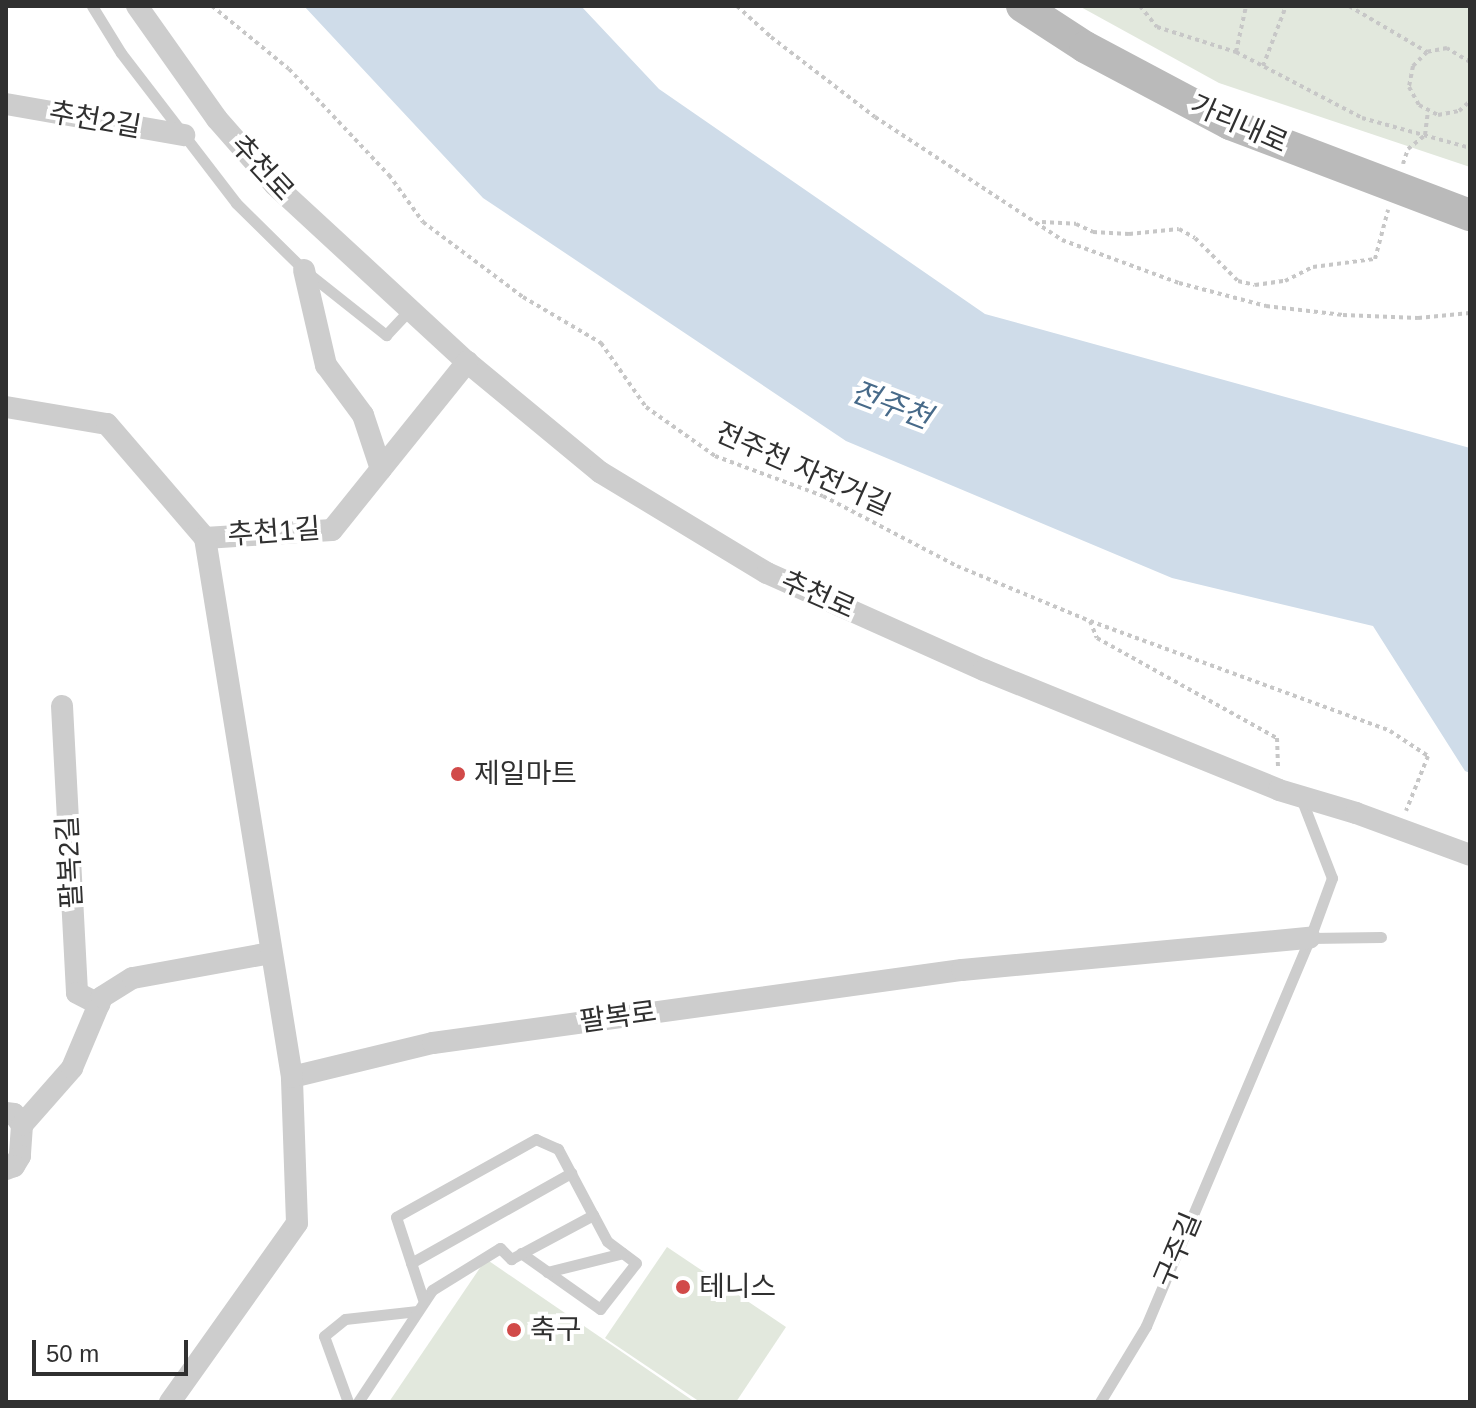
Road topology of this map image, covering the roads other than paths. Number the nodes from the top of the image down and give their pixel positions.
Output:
1 (92, 6) edge
2 (137, 6) edge
3 (1022, 6) edge
4 (6, 104) edge
5 (184, 135) junction
6 (1470, 215) edge
7 (304, 270) junction
8 (409, 310) junction
9 (467, 362) junction
10 (6, 407) edge
11 (381, 469) junction
12 (205, 538) junction
13 (62, 706) dead end
14 (1279, 790) junction
15 (1470, 855) edge
16 (1381, 937) dead end
17 (1310, 938) junction
18 (270, 953) junction
19 (99, 1004) junction
20 (292, 1077) junction
21 (1244, 1092) joint
22 (14, 1119) edge
23 (6, 1169) edge
24 (571, 1173) junction
25 (593, 1215) junction
26 (521, 1253) junction
27 (623, 1253) junction
28 (411, 1263) junction
29 (547, 1272) junction
30 (421, 1306) junction
31 (170, 1402) edge
32 (348, 1402) edge
33 (358, 1402) edge
34 (1100, 1402) edge

1 - 5 lane, 추천로
2 - 8 street, 추천로
3 - 6 street, 가리내로
4 - 5 street, 추천2길
5 - 7 lane, 추천로
7 - 8 lane, 추천로
7 - 11 street
8 - 9 street, 추천로
9 - 11 street, 추천1길
9 - 14 street, 추천로
10 - 12 street, 추천1길
11 - 12 street, 추천1길
12 - 18 street
13 - 19 street, 팔복2길
14 - 15 street, 추천로
14 - 17 lane, 추천로
16 - 17 lane
17 - 20 street, 팔복로
17 - 21 lane, 추천로
18 - 19 street
18 - 20 street
19 - 22 street
20 - 31 street
21 - 34 lane, 구주길
22 - 23 street
24 - 25 lane
24 - 28 lane
24 - 28 lane
25 - 26 lane
25 - 27 lane
26 - 29 lane
26 - 30 lane
27 - 29 lane
27 - 29 lane
28 - 30 lane
30 - 32 lane
30 - 33 lane

